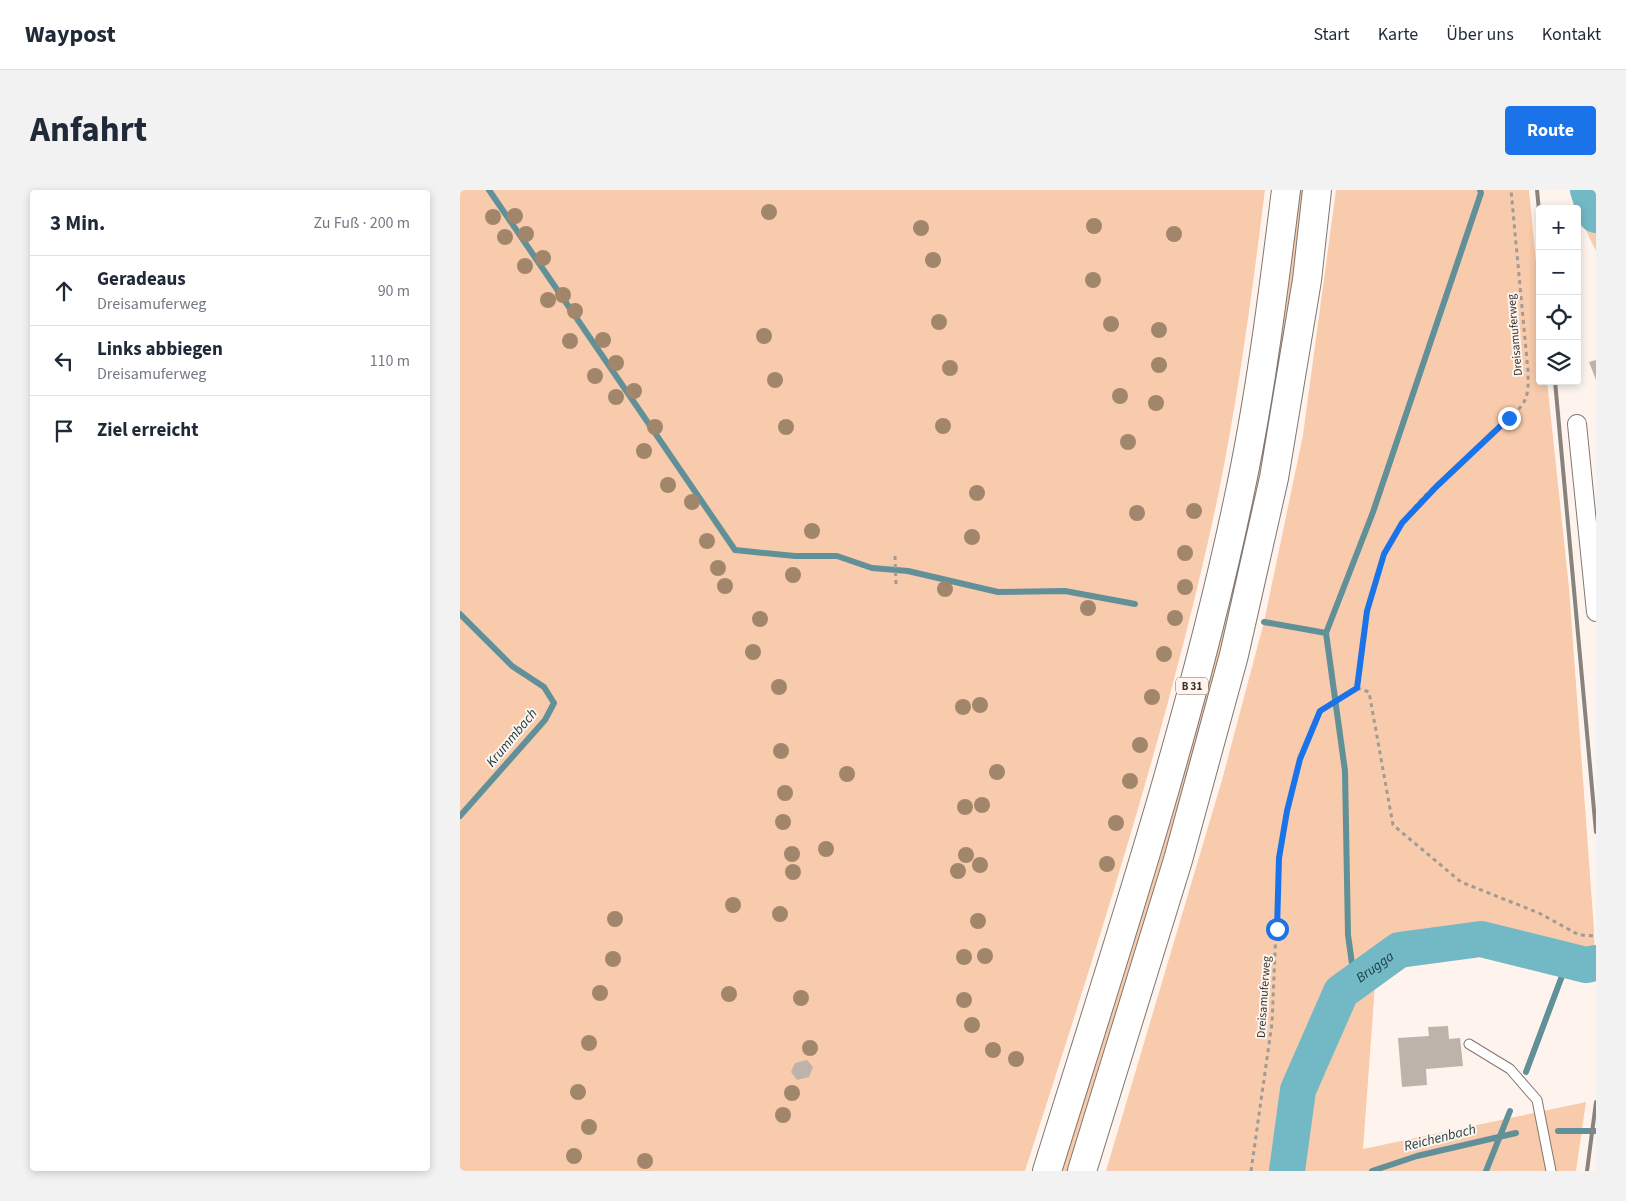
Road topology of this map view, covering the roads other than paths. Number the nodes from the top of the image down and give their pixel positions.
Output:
1 (1286, 190) edge
2 (1317, 190) edge
3 (1577, 424) dead end
4 (1596, 612) edge
5 (1469, 1044) dead end
6 (1047, 1171) edge
7 (1082, 1171) edge
8 (1551, 1171) edge

1 - 6 highway, B 31
2 - 7 highway, B 31
3 - 4 street
5 - 8 lane

